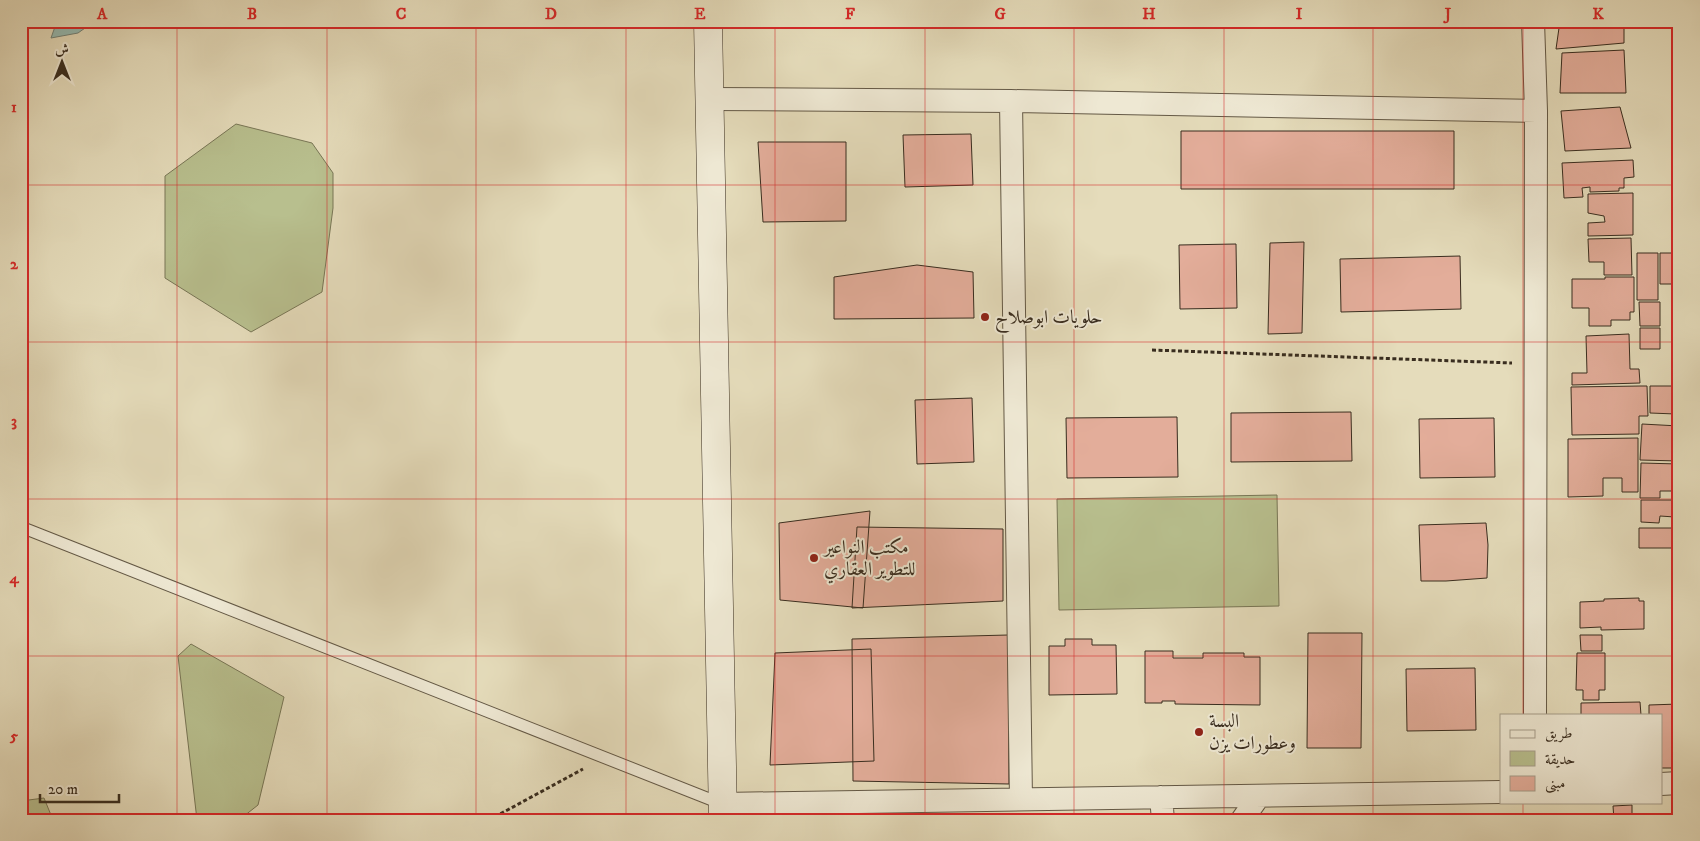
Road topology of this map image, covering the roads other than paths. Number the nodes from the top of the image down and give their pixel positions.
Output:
1 (708, 21) edge
2 (1533, 21) edge
3 (709, 99) junction
4 (1011, 101) junction
5 (1536, 110) junction
6 (21, 527) edge
7 (1535, 714) edge
8 (1679, 783) edge
9 (1662, 784) edge
10 (1500, 792) edge
11 (1259, 796) junction
12 (1161, 798) junction
13 (1021, 799) junction
14 (723, 812) edge
15 (1163, 820) edge
16 (1242, 820) edge

1 - 3 street
2 - 5 street
3 - 4 street
3 - 14 street
4 - 5 street
4 - 13 street
5 - 7 street
6 - 14 lane
8 - 9 street
10 - 11 street
11 - 12 street
11 - 16 street
12 - 13 street
12 - 15 street
13 - 14 street

